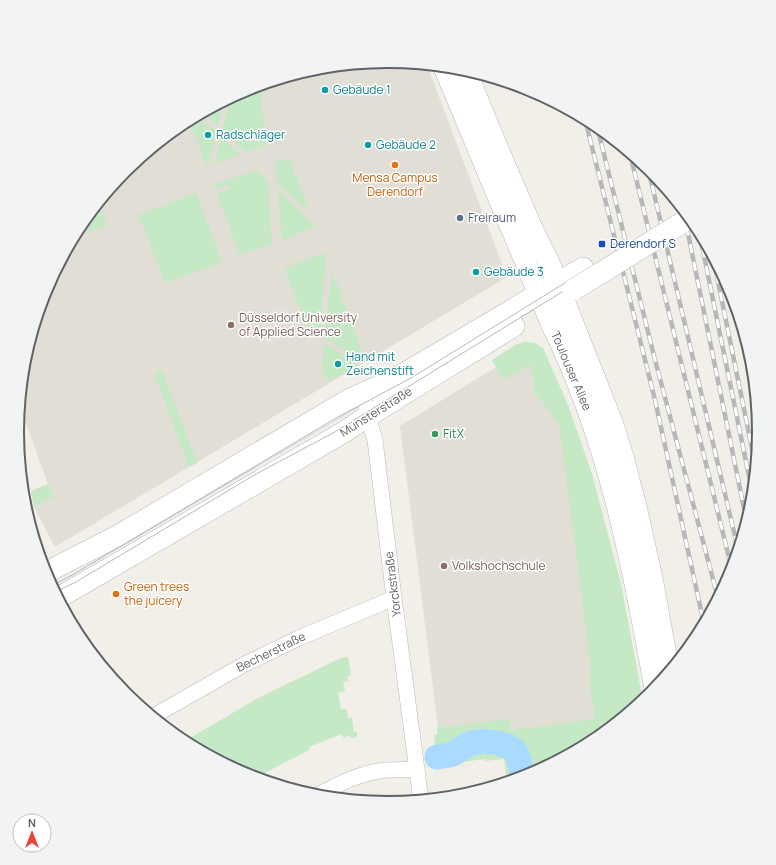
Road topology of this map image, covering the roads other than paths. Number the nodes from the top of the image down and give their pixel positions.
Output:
1 (447, 73) edge
2 (469, 78) edge
3 (676, 210) edge
4 (684, 221) edge
5 (565, 287) junction
6 (542, 301) junction
7 (395, 380) junction
8 (368, 416) junction
9 (51, 570) edge
10 (63, 595) edge
11 (394, 598) junction
12 (668, 666) edge
13 (654, 681) edge
14 (157, 714) edge
15 (416, 769) junction
16 (326, 791) edge
17 (420, 795) edge

1 - 6 main road, Toulouser Allee
2 - 5 main road, Toulouser Allee
3 - 5 main road, Münsterstraße
4 - 5 main road, Münsterstraße, bridge
5 - 6 main road, Münsterstraße
5 - 12 main road, Toulouser Allee
6 - 7 main road, Münsterstraße
6 - 8 main road, Münsterstraße
6 - 13 main road, Toulouser Allee
7 - 8 street
7 - 9 main road, Münsterstraße
8 - 10 main road, Münsterstraße
8 - 11 street, Yorckstraße
11 - 14 street, Becherstraße
11 - 15 street, Yorckstraße
15 - 16 street
15 - 17 street, Yorckstraße

